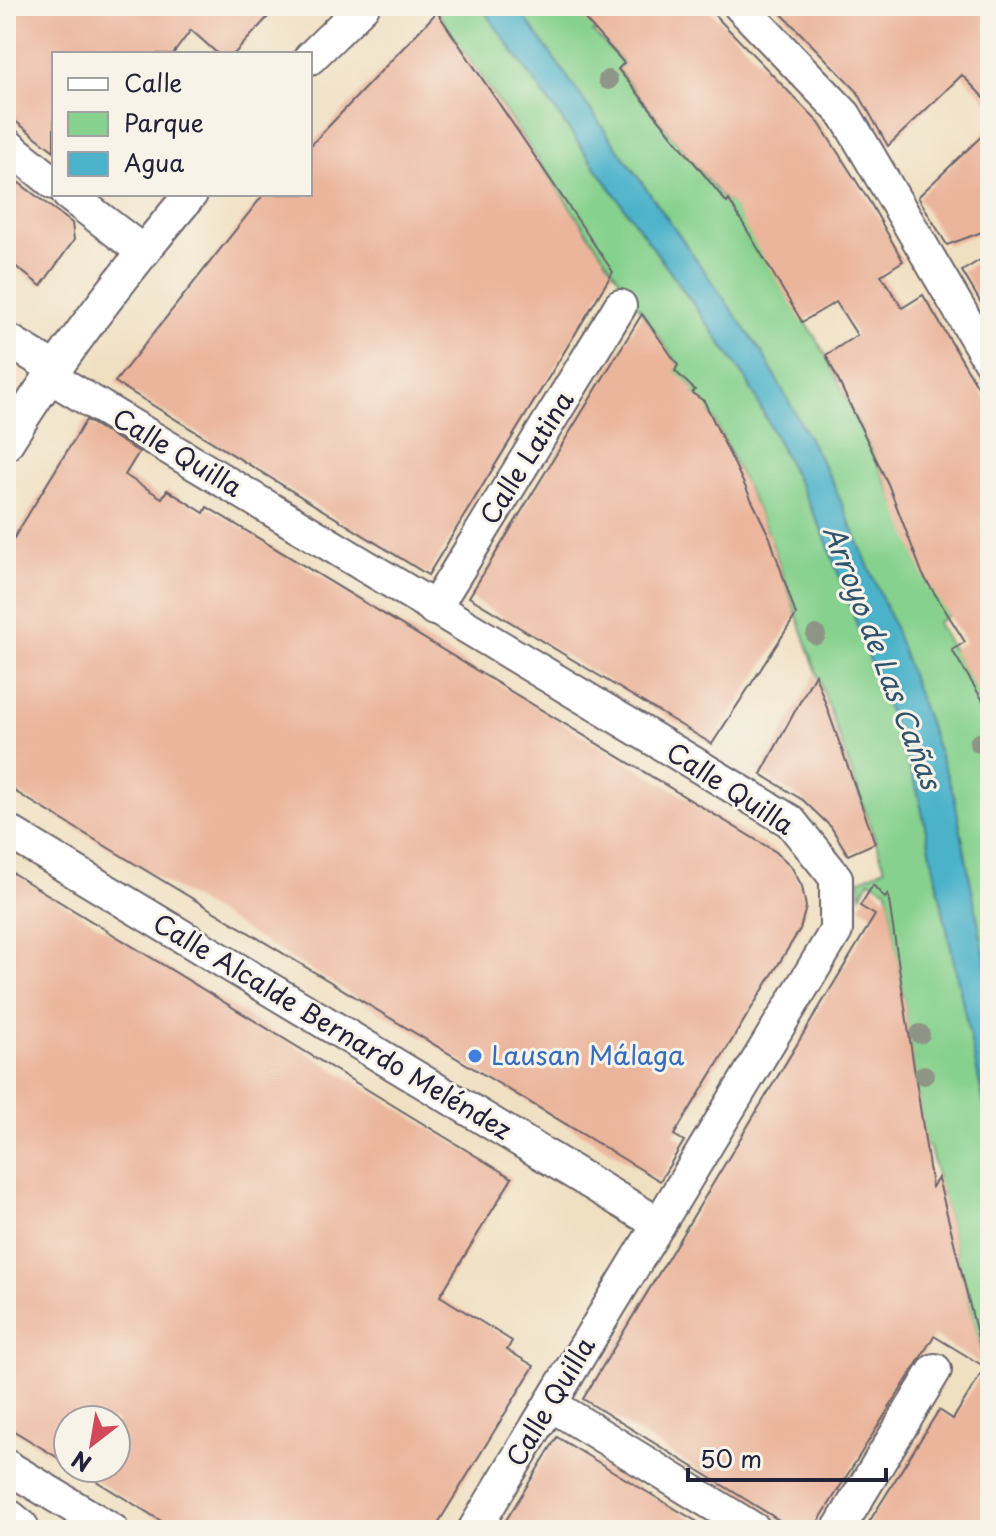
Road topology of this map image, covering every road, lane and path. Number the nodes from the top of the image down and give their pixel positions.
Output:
1 (363, 6) edge
2 (740, 6) edge
3 (312, 56) edge
4 (6, 144) edge
5 (52, 181) edge
6 (71, 196) edge
7 (189, 196) edge
8 (142, 251) junction
9 (620, 306) dead end
10 (6, 339) edge
11 (990, 362) edge
12 (51, 372) junction
13 (14, 412) edge
14 (6, 444) edge
15 (434, 609) junction
16 (6, 830) edge
17 (659, 1224) junction
18 (935, 1370) dead end
19 (550, 1404) junction
20 (6, 1466) edge
21 (6, 1518) edge
22 (17, 1530) edge
23 (28, 1530) edge
24 (112, 1530) edge
25 (474, 1530) edge
26 (755, 1530) edge
27 (838, 1530) edge

1 - 3 street
2 - 11 street
4 - 5 street
6 - 8 street
7 - 8 street
8 - 12 street
9 - 15 street, Calle Latina
10 - 12 street, Calle Quilla
12 - 13 street
12 - 15 street, Calle Quilla
13 - 14 street
15 - 17 street, Calle Quilla
16 - 17 street, Calle Alcalde Bernardo Meléndez
17 - 19 street, Calle Quilla
18 - 27 street
19 - 25 street, Calle Quilla
19 - 26 street
20 - 24 street
21 - 22 highway
21 - 23 street

